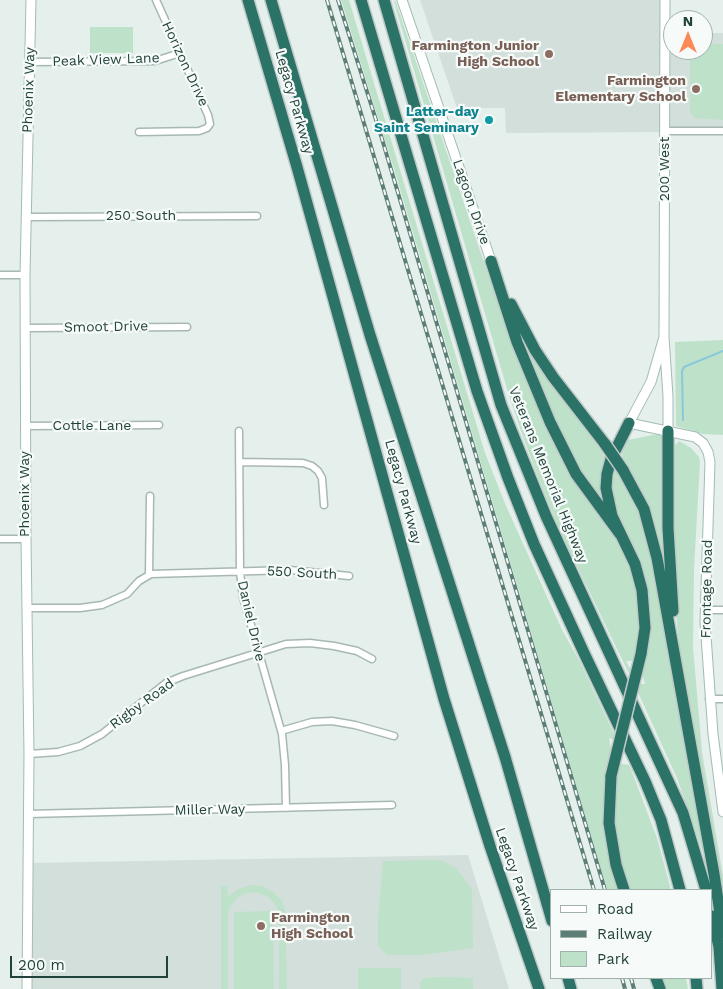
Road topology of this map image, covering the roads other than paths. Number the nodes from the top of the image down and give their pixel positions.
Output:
1 (31, 0) edge
2 (156, 0) edge
3 (248, 0) edge
4 (272, 0) edge
5 (361, 0) edge
6 (384, 0) edge
7 (402, 0) edge
8 (664, 0) edge
9 (180, 52) junction
10 (30, 62) junction
11 (664, 131) junction
12 (723, 131) edge
13 (139, 132) dead end
14 (257, 216) dead end
15 (26, 217) junction
16 (491, 261) junction
17 (0, 275) edge
18 (25, 275) junction
19 (186, 326) dead end
20 (25, 328) junction
21 (664, 337) junction
22 (630, 423) junction
23 (159, 425) dead end
24 (25, 426) junction
25 (239, 431) dead end
26 (668, 431) junction
27 (239, 462) junction
28 (150, 496) dead end
29 (324, 505) dead end
30 (620, 534) junction
31 (26, 538) junction
32 (0, 540) edge
33 (240, 572) junction
34 (149, 575) junction
35 (349, 576) dead end
36 (26, 608) junction
37 (705, 610) junction
38 (723, 610) edge
39 (258, 652) junction
40 (675, 657) junction
41 (372, 659) dead end
42 (709, 699) junction
43 (723, 699) edge
44 (280, 731) junction
45 (394, 736) dead end
46 (28, 754) junction
47 (392, 805) dead end
48 (286, 808) junction
49 (723, 812) edge
50 (28, 814) junction
51 (624, 889) edge
52 (680, 889) edge
53 (706, 889) edge
54 (550, 914) edge
55 (713, 920) edge
56 (723, 932) edge
57 (27, 989) edge
58 (539, 989) edge
59 (722, 989) edge

1 - 10 street, Phoenix Way
2 - 9 street, Horizon Drive
3 - 58 highway, Legacy Parkway
4 - 54 highway, Legacy Parkway
5 - 52 highway
6 - 53 highway, Veterans Memorial Highway
7 - 16 street, Lagoon Drive
8 - 11 street, 200 West
9 - 10 street, Peak View Lane
9 - 13 street, Horizon Drive
10 - 15 street, Phoenix Way
11 - 12 street
11 - 21 street, 200 West
14 - 15 street, 250 South
15 - 18 street, Phoenix Way
16 - 30 highway
16 - 40 highway, bridge
17 - 18 street
18 - 20 street, Phoenix Way
19 - 20 street, Smoot Drive
20 - 24 street, Phoenix Way
21 - 22 street
21 - 26 street
22 - 26 street, Frontage Road
22 - 30 highway
23 - 24 street, Cottle Lane
24 - 31 street, Phoenix Way
25 - 27 street, Daniel Drive
26 - 37 street, Frontage Road
26 - 40 highway
27 - 29 street
27 - 33 street, Daniel Drive
28 - 34 street
30 - 51 highway, bridge
31 - 32 street
31 - 36 street, Phoenix Way
33 - 34 street, 550 South
33 - 35 street, 550 South
33 - 39 street, Daniel Drive
34 - 36 street
36 - 46 street, Phoenix Way
37 - 38 street
37 - 42 street, Frontage Road
39 - 41 street, Rigby Road
39 - 44 street, Daniel Drive
39 - 46 street, Rigby Road
40 - 56 highway
42 - 43 street
42 - 49 street, Frontage Road
44 - 45 street
44 - 48 street, Daniel Drive
46 - 50 street, Phoenix Way
47 - 48 street, Miller Way
48 - 50 street, Miller Way
50 - 57 street, Phoenix Way
55 - 59 highway

